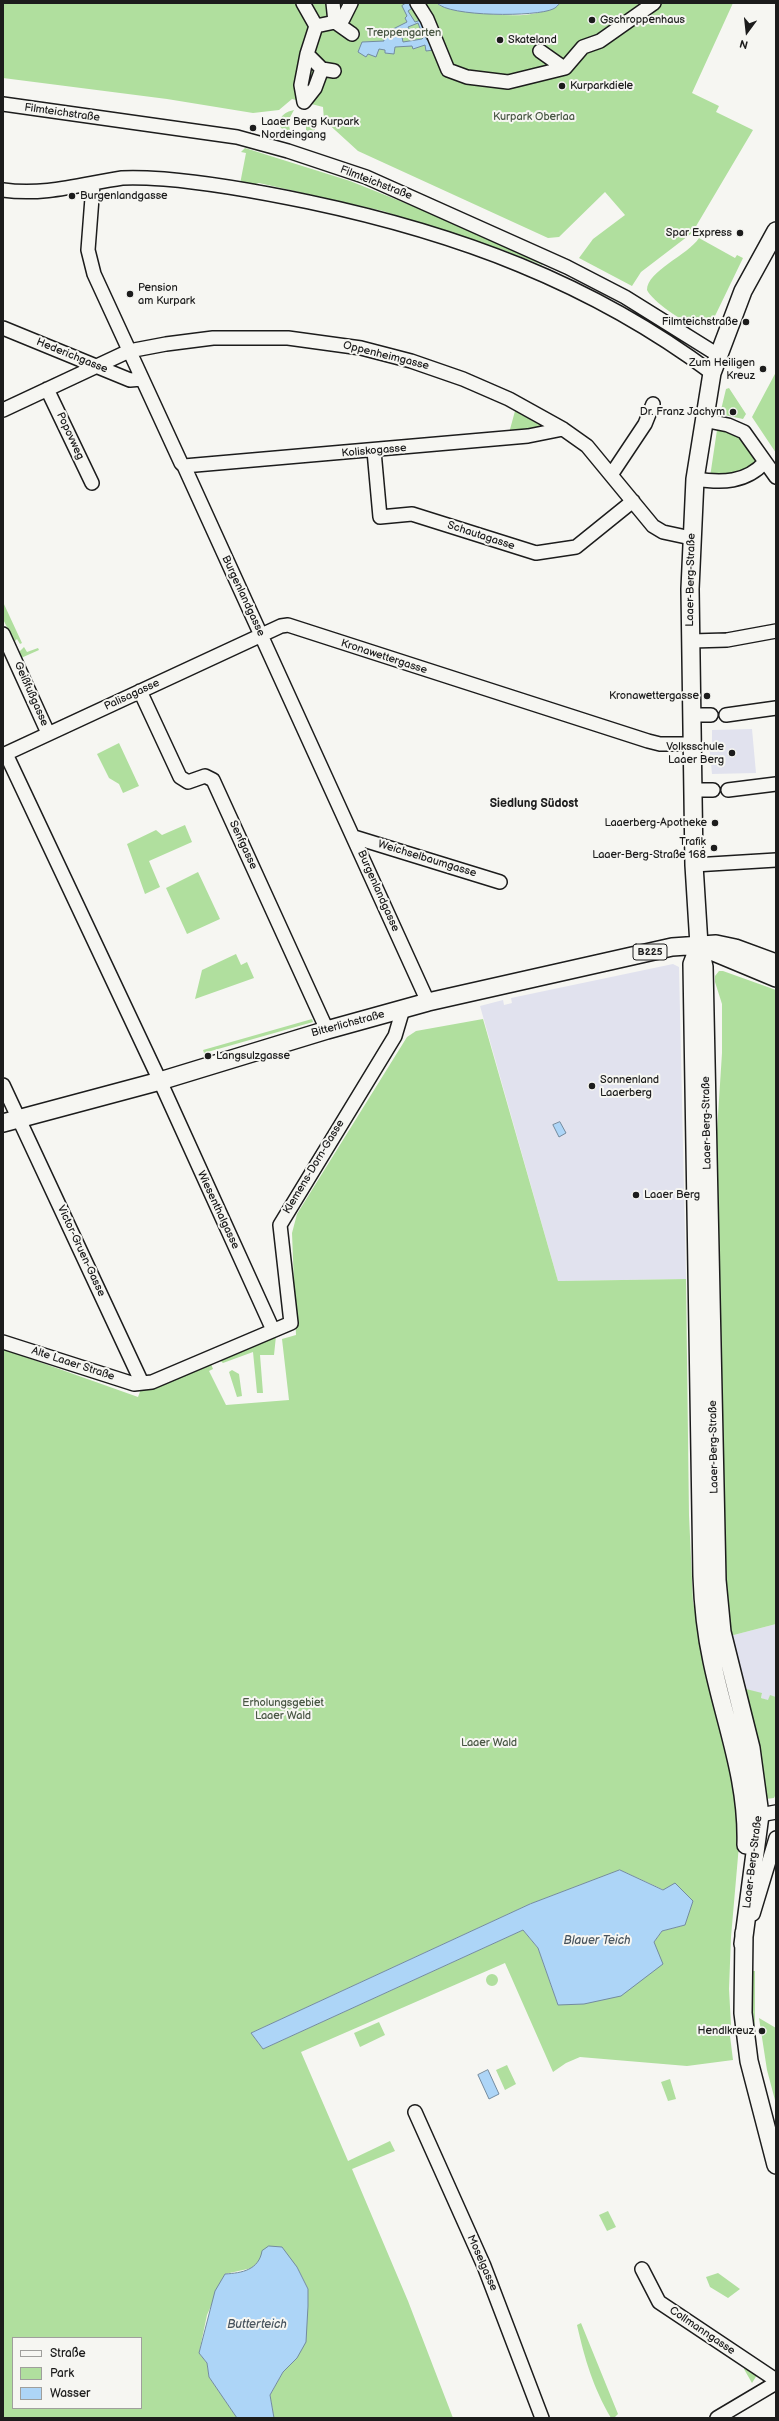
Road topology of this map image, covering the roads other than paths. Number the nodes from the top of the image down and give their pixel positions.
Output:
1 (303, 3) edge
2 (333, 3) edge
3 (351, 3) edge
4 (417, 3) edge
5 (654, 3) edge
6 (335, 22) junction
7 (316, 26) junction
8 (352, 34) dead end
9 (540, 51) dead end
10 (307, 54) junction
11 (564, 68) junction
12 (3, 104) edge
13 (93, 184) junction
14 (3, 190) edge
15 (776, 231) edge
16 (3, 328) edge
17 (129, 351) junction
18 (718, 355) junction
19 (94, 366) junction
20 (712, 373) junction
21 (142, 379) junction
22 (47, 389) junction
23 (653, 404) dead end
24 (3, 410) edge
25 (703, 420) junction
26 (562, 429) junction
27 (374, 451) junction
28 (765, 462) junction
29 (184, 466) junction
30 (611, 475) junction
31 (776, 477) edge
32 (694, 478) junction
33 (92, 483) dead end
34 (634, 501) junction
35 (691, 538) junction
36 (776, 631) edge
37 (3, 634) edge
38 (262, 636) junction
39 (690, 641) junction
40 (140, 691) junction
41 (776, 708) edge
42 (692, 715) junction
43 (711, 715) dead end
44 (726, 715) dead end
45 (48, 733) junction
46 (692, 744) junction
47 (5, 755) edge
48 (776, 784) edge
49 (693, 790) junction
50 (713, 790) dead end
51 (728, 790) dead end
52 (354, 837) junction
53 (776, 860) edge
54 (694, 865) junction
55 (500, 882) dead end
56 (699, 945) junction
57 (775, 959) edge
58 (776, 978) edge
59 (428, 1002) junction
60 (403, 1009) junction
61 (327, 1030) junction
62 (3, 1085) edge
63 (161, 1085) junction
64 (11, 1121) edge
65 (273, 1330) junction
66 (3, 1342) edge
67 (142, 1383) junction
68 (757, 1825) edge
69 (776, 1838) edge
70 (743, 1944) junction
71 (414, 2112) dead end
72 (776, 2165) edge
73 (642, 2269) dead end
74 (776, 2381) edge
75 (542, 2418) edge
76 (717, 2418) edge

1 - 7 street
2 - 6 street
3 - 6 street
4 - 11 street
5 - 11 street
6 - 7 street
6 - 8 street
7 - 10 street
9 - 11 street
10 - 10 street
12 - 18 street, Filmteichstraße
13 - 14 street
13 - 17 street, Burgenlandgasse
13 - 20 street
15 - 18 main road, Laaer-Berg-Straße
16 - 19 street, Hederichgasse
17 - 19 street, Oppenheimgasse
17 - 21 street, Burgenlandgasse
17 - 26 street, Oppenheimgasse
18 - 20 main road, Laaer-Berg-Straße
19 - 21 street, Hederichgasse
19 - 22 street, Oppenheimgasse
20 - 25 main road, Laaer-Berg-Straße
21 - 29 street, Burgenlandgasse
22 - 24 street, Oppenheimgasse
22 - 33 street, Popovweg
23 - 30 street
25 - 28 street
25 - 32 main road, Laaer-Berg-Straße
26 - 27 street, Koliskogasse
26 - 30 street, Oppenheimgasse
27 - 29 street, Koliskogasse
27 - 34 street, Schautagasse
28 - 31 street
28 - 32 street
29 - 38 street, Burgenlandgasse
30 - 34 street, Oppenheimgasse
32 - 35 main road, Laaer-Berg-Straße
34 - 35 street, Oppenheimgasse
35 - 39 main road, Laaer-Berg-Straße
36 - 39 street
37 - 45 street, Geißfußgasse
38 - 40 street, Palisagasse
38 - 46 street, Kronawettergasse
38 - 52 street, Burgenlandgasse
39 - 42 main road, Laaer-Berg-Straße
40 - 45 street, Palisagasse
40 - 61 street, Senfgasse
41 - 44 street
42 - 43 street
42 - 46 main road, Laaer-Berg-Straße
45 - 47 street, Palisagasse
46 - 49 main road, Laaer-Berg-Straße
47 - 63 street
48 - 51 street
49 - 50 street
49 - 54 main road, Laaer-Berg-Straße
52 - 55 street, Weichselbaumgasse
52 - 59 street, Burgenlandgasse
53 - 54 street
54 - 56 main road, Laaer-Berg-Straße
56 - 57 main road, B225
56 - 58 main road
56 - 59 main road, Bitterlichstraße / B225
56 - 68 main road, Laaer-Berg-Straße
59 - 60 main road, Bitterlichstraße / B225
60 - 61 main road, Bitterlichstraße / B225
60 - 65 street, Klemens-Dorn-Gasse
61 - 63 main road, Bitterlichstraße / B225
62 - 64 street, Victor-Gruen-Gasse
63 - 64 main road, Bitterlichstraße / B225
63 - 65 street, Wiesenthalgasse
64 - 67 street, Victor-Gruen-Gasse
65 - 67 street, Klemens-Dorn-Gasse
66 - 67 street, Alte Laaer Straße
68 - 69 street
68 - 70 main road, Laaer-Berg-Straße
69 - 70 street
70 - 72 main road, Laaer-Berg-Straße
71 - 75 street, Moselgasse
73 - 74 street, Collmanngasse
74 - 76 street

